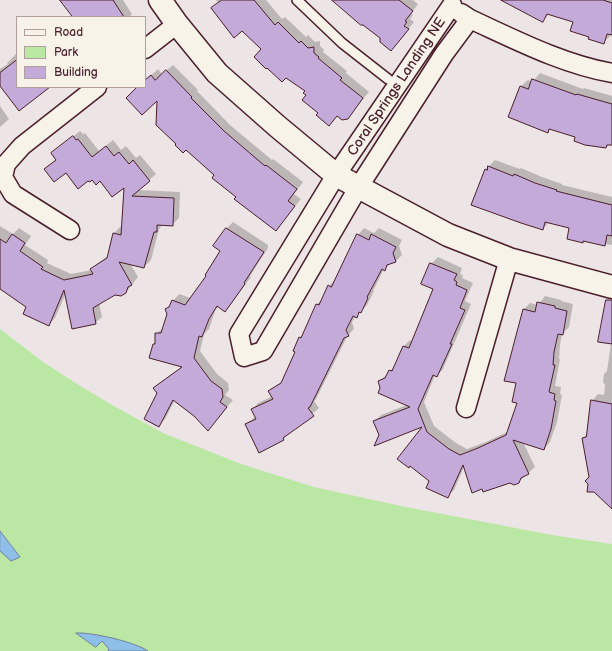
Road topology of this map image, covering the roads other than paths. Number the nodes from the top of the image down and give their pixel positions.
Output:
1 (160, 0) edge
2 (297, 0) edge
3 (449, 3) edge
4 (470, 19) junction
5 (177, 24) junction
6 (146, 48) edge
7 (612, 73) edge
8 (388, 79) dead end
9 (96, 88) edge
10 (336, 175) junction
11 (358, 188) junction
12 (70, 230) dead end
13 (509, 259) junction
14 (612, 287) edge
15 (466, 408) dead end

1 - 5 street
2 - 8 lane
3 - 4 street, Coral Springs Landing NE
3 - 10 street, Coral Springs Landing NE
4 - 7 street
4 - 11 street, Coral Springs Landing NE
5 - 6 street
5 - 10 street
9 - 12 street
10 - 11 street
10 - 11 street, Coral Springs Landing NE
11 - 13 street
13 - 14 street
13 - 15 street

